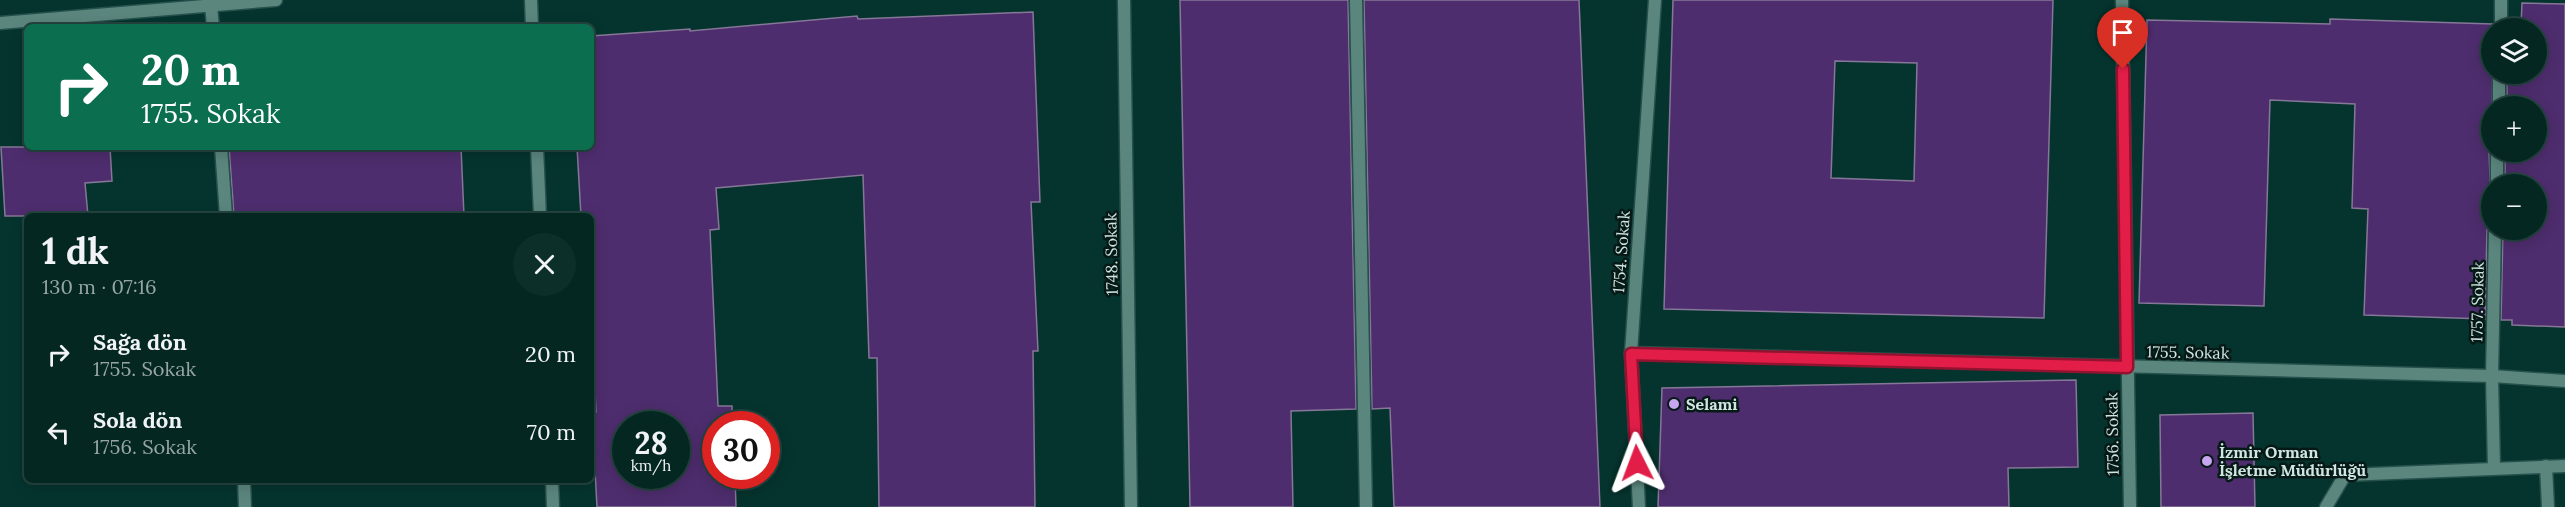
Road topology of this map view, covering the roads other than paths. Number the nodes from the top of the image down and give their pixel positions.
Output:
1 (276, 0) edge
2 (531, 0) edge
3 (1124, 0) edge
4 (1356, 0) edge
5 (1655, 0) edge
6 (2122, 0) edge
7 (2501, 0) edge
8 (211, 2) edge
9 (2500, 18) edge
10 (0, 23) edge
11 (213, 24) edge
12 (532, 24) edge
13 (221, 150) edge
14 (537, 150) edge
15 (225, 213) edge
16 (540, 213) edge
17 (2496, 240) edge
18 (1631, 354) junction
19 (2127, 367) junction
20 (2492, 376) junction
21 (2565, 381) edge
22 (2546, 466) junction
23 (2565, 466) edge
24 (2494, 468) junction
25 (243, 483) edge
26 (552, 483) edge
27 (245, 507) edge
28 (553, 507) edge
29 (1131, 507) edge
30 (1366, 507) edge
31 (1639, 507) edge
32 (2130, 507) edge
33 (2326, 507) edge
34 (2548, 507) edge

1 - 8 street
2 - 12 street
3 - 29 street, 1748. Sokak
4 - 30 street
5 - 18 street, 1754. Sokak
6 - 19 street, 1756. Sokak
7 - 9 street
8 - 10 street
8 - 11 street
13 - 15 street
14 - 16 street
17 - 20 street, 1757. Sokak
18 - 19 street, 1755. Sokak
18 - 31 street, 1754. Sokak
19 - 20 street, 1755. Sokak
19 - 32 street, 1756. Sokak
20 - 21 street, 1755. Sokak
20 - 24 street, 1757. Sokak
22 - 23 street
22 - 24 street
22 - 34 street
24 - 33 street
25 - 27 street
26 - 28 street

